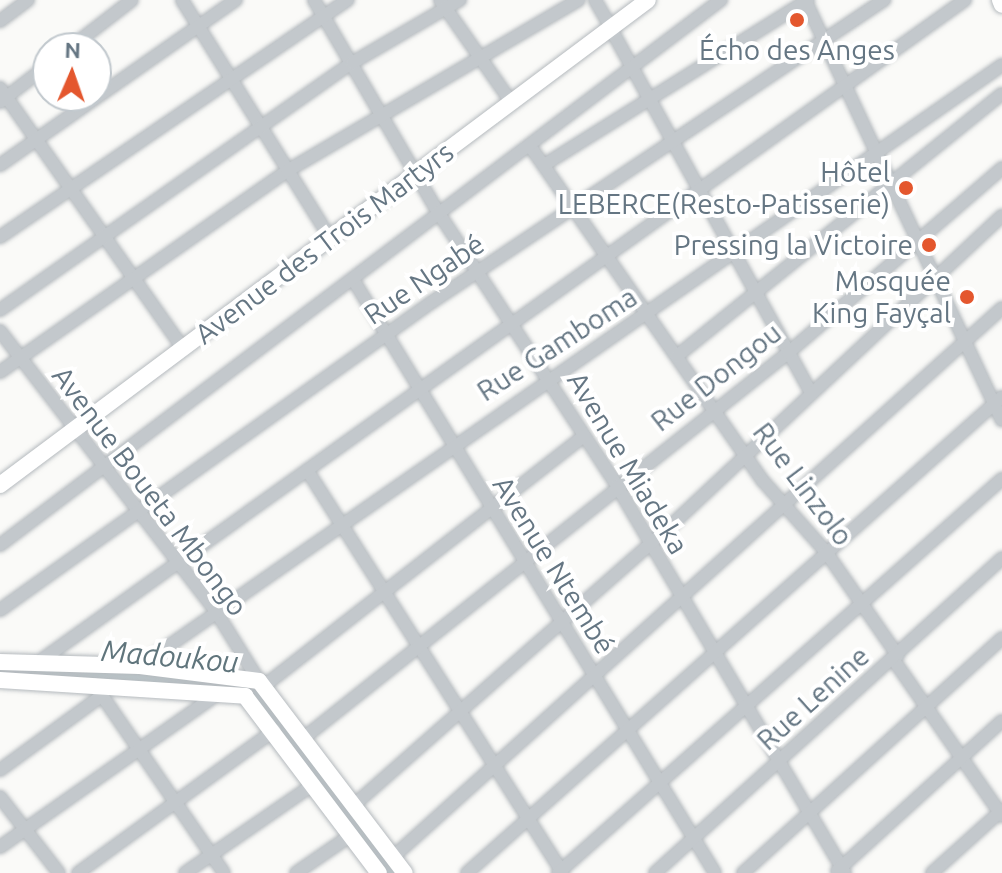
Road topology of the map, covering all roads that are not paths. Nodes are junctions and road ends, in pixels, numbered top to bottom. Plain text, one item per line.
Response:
1 (28, 0) edge
2 (132, 0) edge
3 (182, 0) edge
4 (236, 0) edge
5 (314, 0) edge
6 (348, 0) edge
7 (460, 0) edge
8 (578, 0) edge
9 (595, 0) edge
10 (635, 0) edge
11 (648, 0) edge
12 (721, 0) edge
13 (884, 0) edge
14 (965, 0) edge
15 (806, 1) edge
16 (443, 4) edge
17 (325, 16) junction
18 (0, 21) edge
19 (609, 25) junction
20 (197, 26) junction
21 (91, 32) edge
22 (824, 40) junction
23 (481, 59) junction
24 (352, 63) junction
25 (1002, 65) edge
26 (633, 69) junction
27 (32, 76) edge
28 (231, 79) junction
29 (844, 83) junction
30 (1002, 94) edge
31 (648, 95) junction
32 (2, 96) edge
33 (507, 96) junction
34 (382, 116) junction
35 (260, 125) junction
36 (670, 137) junction
37 (37, 140) junction
38 (530, 146) junction
39 (874, 150) junction
40 (0, 165) edge
41 (544, 165) junction
42 (1002, 168) edge
43 (416, 170) junction
44 (287, 171) junction
45 (888, 182) junction
46 (699, 188) junction
47 (73, 189) junction
48 (573, 206) junction
49 (438, 212) junction
50 (1002, 216) edge
51 (325, 230) junction
52 (0, 237) edge
53 (106, 237) junction
54 (918, 240) junction
55 (731, 249) junction
56 (604, 253) junction
57 (478, 271) junction
58 (932, 275) junction
59 (134, 278) junction
60 (354, 281) junction
61 (754, 292) junction
62 (1002, 308) edge
63 (0, 310) edge
64 (647, 314) junction
65 (511, 324) junction
66 (0, 331) edge
67 (386, 333) junction
68 (178, 341) junction
69 (964, 342) junction
70 (788, 353) junction
71 (677, 356) junction
72 (18, 358) junction
73 (0, 372) edge
74 (549, 379) junction
75 (421, 391) junction
76 (811, 393) junction
77 (998, 400) edge
78 (717, 406) junction
79 (1002, 420) edge
80 (69, 428) junction
81 (584, 436) junction
82 (452, 443) junction
83 (745, 451) junction
84 (99, 467) junction
85 (307, 470) junction
86 (0, 473) edge
87 (1002, 479) edge
88 (0, 485) edge
89 (617, 486) junction
90 (783, 506) junction
91 (492, 508) junction
92 (136, 512) junction
93 (341, 522) junction
94 (650, 543) junction
95 (0, 545) edge
96 (826, 552) junction
97 (1002, 558) edge
98 (527, 561) junction
99 (177, 563) junction
100 (388, 593) junction
101 (682, 599) junction
102 (860, 604) junction
103 (0, 610) edge
104 (215, 610) junction
105 (562, 621) junction
106 (1002, 638) edge
107 (420, 645) junction
108 (716, 652) junction
109 (895, 658) junction
110 (0, 662) edge
111 (36, 664) junction
112 (140, 666) junction
113 (595, 676) junction
114 (3, 682) edge
115 (262, 683) junction
116 (97, 690) junction
117 (222, 691) junction
118 (748, 708) junction
119 (463, 709) junction
120 (927, 710) junction
121 (1002, 721) edge
122 (275, 730) junction
123 (629, 730) junction
124 (305, 737) junction
125 (136, 749) junction
126 (962, 757) junction
127 (780, 760) junction
128 (496, 765) junction
129 (0, 770) edge
130 (661, 782) junction
131 (314, 784) junction
132 (0, 797) edge
133 (173, 800) junction
134 (354, 805) junction
135 (1001, 813) edge
136 (808, 816) junction
137 (529, 818) junction
138 (27, 829) junction
139 (351, 835) junction
140 (694, 836) junction
141 (0, 847) edge
142 (212, 855) junction
143 (393, 857) junction
144 (840, 871) edge
145 (561, 872) edge
146 (59, 873) edge
147 (78, 873) edge
148 (185, 873) edge
149 (224, 873) edge
150 (296, 873) edge
151 (379, 873) edge
152 (405, 873) edge
153 (467, 873) edge
154 (655, 873) edge
155 (715, 873) edge
156 (743, 873) edge
157 (932, 873) edge

1 - 18 street
2 - 21 street
3 - 20 street
4 - 20 street
5 - 17 street, Avenue Miadeka
6 - 17 street
7 - 16 street
8 - 23 street
9 - 19 street
10 - 19 main road, Avenue des Trois Martyrs
11 - 19 main road, Avenue des Trois Martyrs
12 - 26 street
13 - 22 street, Rue Ngabé
14 - 29 street
15 - 22 street
15 - 31 street
16 - 23 street
16 - 24 street
17 - 24 street, Avenue Miadeka
17 - 28 street
19 - 26 street
19 - 33 main road, Avenue des Trois Martyrs
19 - 43 main road, Avenue des Trois Martyrs
20 - 28 street
20 - 37 street
22 - 29 street
22 - 36 street, Rue Ngabé
23 - 33 street
23 - 34 street
24 - 34 street, Avenue Miadeka
24 - 35 street
25 - 39 street, Rue Gamboma
26 - 31 street
26 - 38 street
27 - 32 street
28 - 35 street
28 - 47 street
29 - 39 street
29 - 46 street
30 - 45 street
31 - 36 street
31 - 41 street
32 - 37 street
33 - 43 main road, Avenue des Trois Martyrs
34 - 43 street, Avenue Miadeka
34 - 44 street
35 - 44 street
35 - 53 street
36 - 46 street
36 - 48 street, Rue Ngabé
37 - 40 street
37 - 47 street
38 - 41 street, Rue Linzolo
38 - 49 street
39 - 45 street
39 - 55 street, Rue Gamboma
41 - 48 street, Rue Linzolo
42 - 54 street, Rue Dongou
43 - 49 street, Avenue Miadeka
43 - 51 main road, Avenue des Trois Martyrs
43 - 80 main road, Avenue des Trois Martyrs
44 - 51 street
44 - 59 street
45 - 54 street
45 - 61 street
46 - 55 street
46 - 56 street
47 - 52 street
47 - 53 street
48 - 56 street, Rue Linzolo
48 - 57 street, Rue Ngabé
49 - 57 street, Avenue Miadeka
49 - 60 street
50 - 58 street
51 - 68 main road, Avenue des Trois Martyrs
53 - 59 street
53 - 63 street
54 - 58 street
54 - 70 street, Rue Dongou
55 - 61 street
55 - 64 street, Rue Gamboma
56 - 64 street, Rue Linzolo
56 - 65 street
57 - 65 street, Avenue Miadeka
57 - 67 street, Rue Ngabé
58 - 69 street
58 - 76 street
59 - 68 street
59 - 72 street
60 - 67 street, Avenue Ntembé
60 - 84 street
61 - 70 street
61 - 71 street
62 - 69 street
64 - 71 street, Rue Linzolo
64 - 74 street, Rue Gamboma
65 - 74 street, Avenue Miadeka
65 - 75 street
66 - 72 street, Avenue Boueta Mbongo
67 - 75 street, Avenue Ntembé
67 - 92 street, Rue Ngabé
68 - 80 main road, Avenue des Trois Martyrs
69 - 77 street
69 - 90 street
70 - 76 street
70 - 78 street, Rue Dongou
71 - 78 street, Rue Linzolo
72 - 73 street
72 - 80 street, Avenue Boueta Mbongo
74 - 81 street, Avenue Miadeka
74 - 82 street, Rue Gamboma
75 - 82 street, Avenue Ntembé
75 - 85 street
76 - 83 street
77 - 79 street
77 - 96 street
78 - 83 street, Rue Linzolo
78 - 89 street, Rue Dongou
80 - 84 street, Avenue Boueta Mbongo
80 - 86 main road, Avenue des Trois Martyrs
80 - 88 main road, Avenue des Trois Martyrs
81 - 89 street, Avenue Miadeka
81 - 91 street
82 - 91 street, Avenue Ntembé
82 - 93 street, Rue Gamboma
83 - 90 street, Rue Linzolo
83 - 94 street
84 - 92 street, Avenue Boueta Mbongo
84 - 95 street
85 - 93 street
85 - 99 street
87 - 102 street
89 - 94 street, Avenue Miadeka
89 - 98 street, Rue Dongou
90 - 96 street, Rue Linzolo
90 - 101 street
91 - 98 street, Avenue Ntembé
91 - 100 street
92 - 99 street, Avenue Boueta Mbongo
92 - 103 street, Rue Ngabé
93 - 100 street
93 - 104 street, Rue Gamboma
94 - 101 street, Avenue Miadeka
94 - 105 street
96 - 102 street, Rue Linzolo
96 - 108 street
97 - 109 street, Rue Lenine
98 - 105 street, Avenue Ntembé
98 - 107 street, Rue Dongou
99 - 104 street, Avenue Boueta Mbongo
99 - 111 street
100 - 107 street
100 - 115 street
101 - 108 street, Avenue Miadeka
101 - 113 street
102 - 109 street, Rue Linzolo
102 - 118 street
104 - 112 street, Rue Gamboma
104 - 115 street, Avenue Boueta Mbongo
105 - 113 street, Avenue Ntembé
105 - 119 street
106 - 120 street
107 - 119 street
107 - 124 street, Rue Dongou
108 - 118 street, Avenue Miadeka
108 - 123 street
109 - 120 street, Rue Linzolo
109 - 127 street, Rue Lenine
110 - 111 main road
111 - 112 main road
112 - 115 main road
113 - 123 street, Avenue Ntembé
113 - 128 street
114 - 116 main road
115 - 124 main road
116 - 117 main road
116 - 125 street
116 - 129 street
117 - 122 main road
117 - 125 street
118 - 127 street, Avenue Miadeka
118 - 130 street
119 - 128 street
119 - 134 street
120 - 126 street, Rue Linzolo
120 - 136 street
121 - 126 street
122 - 131 main road
122 - 133 street
123 - 130 street, Avenue Ntembé
123 - 137 street
124 - 134 main road
125 - 133 street
125 - 138 street
126 - 135 street, Rue Linzolo
126 - 144 street
127 - 136 street, Avenue Miadeka
127 - 140 street, Rue Lenine
128 - 137 street
128 - 143 street
130 - 140 street, Avenue Ntembé
130 - 145 street
131 - 139 main road
131 - 142 street
132 - 138 street
133 - 142 street
133 - 147 street
134 - 143 main road
135 - 157 street
136 - 144 street, Avenue Miadeka
136 - 156 street
137 - 145 street
137 - 153 street
138 - 141 street
138 - 146 street
139 - 150 street
139 - 151 main road
140 - 154 street, Rue Lenine
140 - 155 street, Avenue Ntembé
142 - 148 street
142 - 149 street
143 - 152 main road

